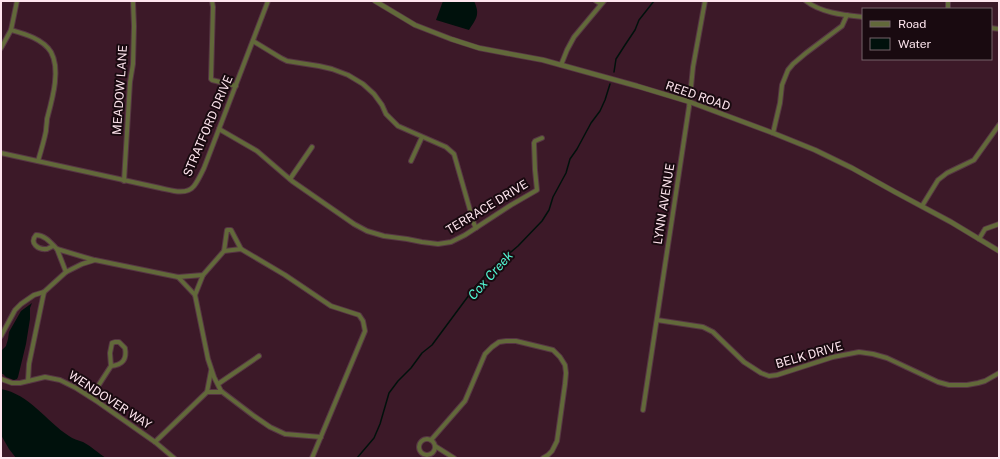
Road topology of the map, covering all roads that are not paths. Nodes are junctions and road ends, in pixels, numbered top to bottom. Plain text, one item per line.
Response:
1 (17, 1) edge
2 (133, 1) edge
3 (212, 1) edge
4 (268, 1) edge
5 (375, 1) edge
6 (596, 1) edge
7 (705, 1) edge
8 (806, 1) edge
9 (603, 3) edge
10 (847, 15) junction
11 (862, 17) edge
12 (11, 30) junction
13 (253, 41) junction
14 (1, 48) edge
15 (561, 64) junction
16 (236, 86) junction
17 (690, 102) junction
18 (999, 125) edge
19 (219, 129) junction
20 (773, 132) junction
21 (422, 137) junction
22 (542, 138) dead end
23 (312, 147) dead end
24 (1, 153) edge
25 (38, 161) junction
26 (411, 161) dead end
27 (290, 179) junction
28 (124, 180) junction
29 (922, 206) junction
30 (999, 224) edge
31 (476, 228) junction
32 (979, 239) junction
33 (55, 248) junction
34 (241, 249) junction
35 (224, 251) junction
36 (999, 251) edge
37 (95, 260) junction
38 (66, 272) junction
39 (203, 275) junction
40 (178, 277) junction
41 (44, 292) junction
42 (195, 295) junction
43 (657, 320) junction
44 (1, 336) edge
45 (259, 356) dead end
46 (111, 366) junction
47 (211, 369) junction
48 (999, 373) edge
49 (1, 379) edge
50 (28, 381) junction
51 (218, 384) junction
52 (207, 392) junction
53 (223, 392) junction
54 (91, 398) junction
55 (643, 410) dead end
56 (321, 437) junction
57 (431, 440) junction
58 (155, 442) junction
59 (436, 446) junction
60 (422, 456) edge
61 (174, 458) edge
62 (312, 458) edge
63 (454, 458) edge
64 (543, 458) edge

1 - 12 street
2 - 28 street, MEADOW LANE
3 - 16 street
4 - 13 street, STRATFORD DRIVE
5 - 15 street, REED ROAD
6 - 9 street
7 - 17 street, LYNN AVENUE
8 - 10 street
9 - 15 street
10 - 11 street
10 - 20 street
12 - 14 street
12 - 25 street
13 - 16 street, STRATFORD DRIVE
13 - 21 street
15 - 17 street, REED ROAD
16 - 19 street, STRATFORD DRIVE
17 - 20 street, REED ROAD
17 - 43 street, LYNN AVENUE
18 - 29 street
19 - 27 street, TERRACE DRIVE
19 - 28 street, STRATFORD DRIVE
20 - 29 street, REED ROAD
21 - 26 street
21 - 31 street
22 - 31 street, TERRACE DRIVE
23 - 27 street
24 - 25 street, STRATFORD DRIVE
25 - 28 street, STRATFORD DRIVE
27 - 31 street, TERRACE DRIVE
29 - 32 street, REED ROAD
30 - 32 street
32 - 36 street, REED ROAD
33 - 33 street
33 - 37 street
33 - 38 street
34 - 35 street
34 - 35 street
34 - 56 street
35 - 39 street
37 - 38 street
37 - 40 street
38 - 41 street
39 - 40 street
39 - 42 street
40 - 42 street
41 - 44 street
41 - 50 street
42 - 47 street
43 - 48 street, BELK DRIVE
43 - 55 street, LYNN AVENUE
45 - 51 street
46 - 46 street
46 - 54 street
47 - 51 street
47 - 52 street
49 - 50 street, WENDOVER WAY
50 - 54 street, WENDOVER WAY
51 - 53 street
52 - 53 street
52 - 58 street
53 - 56 street
54 - 58 street, WENDOVER WAY
56 - 62 street
57 - 59 street
57 - 60 street
57 - 64 street
58 - 61 street, WENDOVER WAY
59 - 60 street
59 - 63 street

